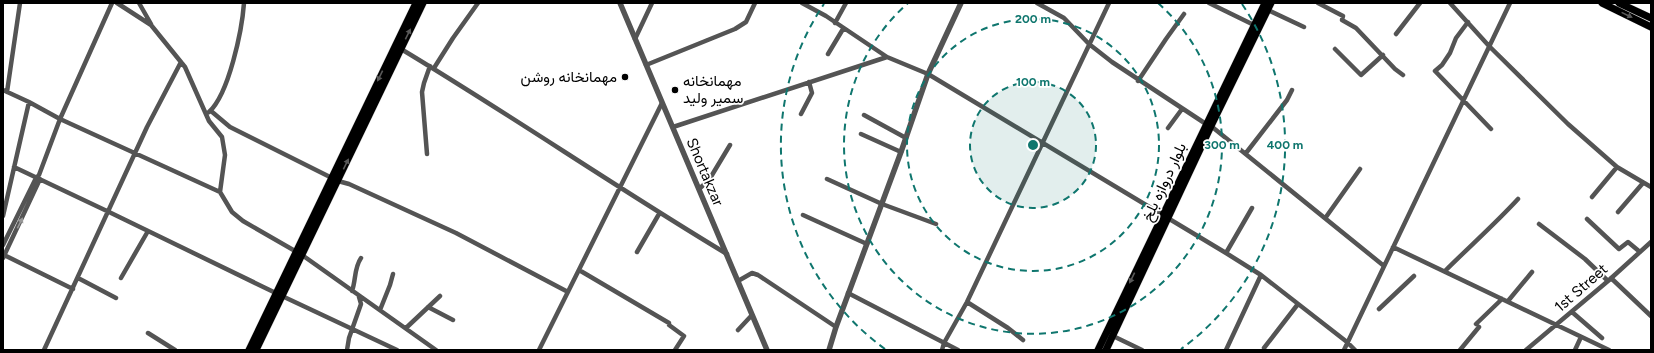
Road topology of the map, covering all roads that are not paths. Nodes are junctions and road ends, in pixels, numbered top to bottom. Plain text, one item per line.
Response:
1 (20, 3) edge
2 (112, 3) edge
3 (117, 3) edge
4 (139, 3) edge
5 (244, 3) edge
6 (416, 3) edge
7 (423, 3) edge
8 (478, 3) edge
9 (620, 3) edge
10 (652, 3) edge
11 (755, 3) edge
12 (802, 3) edge
13 (846, 3) edge
14 (962, 3) edge
15 (1037, 3) edge
16 (1109, 3) edge
17 (1209, 3) edge
18 (1318, 3) edge
19 (1420, 3) edge
20 (1450, 3) edge
21 (1510, 3) edge
22 (1602, 3) edge
23 (1620, 3) edge
24 (1268, 5) edge
25 (1184, 14) dead end
26 (1651, 18) edge
27 (1468, 22) junction
28 (835, 23) junction
29 (152, 25) junction
30 (1254, 25) junction
31 (1304, 27) dead end
32 (1651, 27) edge
33 (843, 29) junction
34 (1396, 34) dead end
35 (635, 38) junction
36 (1089, 44) junction
37 (1489, 46) junction
38 (401, 49) junction
39 (1335, 50) dead end
40 (828, 54) dead end
41 (1383, 55) junction
42 (887, 57) junction
43 (181, 62) junction
44 (646, 65) junction
45 (432, 67) junction
46 (928, 74) junction
47 (1403, 75) dead end
48 (1138, 81) junction
49 (809, 82) junction
50 (1292, 90) dead end
51 (5, 91) edge
52 (1463, 99) junction
53 (29, 102) junction
54 (662, 103) junction
55 (1182, 109) junction
56 (211, 111) junction
57 (206, 114) junction
58 (801, 114) dead end
59 (864, 115) dead end
60 (60, 119) junction
61 (1209, 125) junction
62 (672, 127) junction
63 (1168, 128) dead end
64 (1492, 129) dead end
65 (861, 134) dead end
66 (906, 138) junction
67 (1042, 144) junction
68 (730, 145) dead end
69 (901, 152) junction
70 (1246, 153) junction
71 (136, 154) junction
72 (427, 154) dead end
73 (14, 167) junction
74 (1617, 167) junction
75 (1360, 170) dead end
76 (39, 178) junction
77 (335, 179) junction
78 (827, 179) dead end
79 (1643, 183) junction
80 (621, 187) junction
81 (1651, 187) edge
82 (699, 189) junction
83 (220, 192) junction
84 (1592, 197) dead end
85 (1518, 199) dead end
86 (882, 204) junction
87 (1252, 208) dead end
88 (109, 212) junction
89 (1618, 212) dead end
90 (659, 214) junction
91 (803, 215) dead end
92 (3, 216) edge
93 (1165, 217) junction
94 (1326, 218) junction
95 (1587, 219) dead end
96 (936, 224) dead end
97 (1539, 224) dead end
98 (148, 231) junction
99 (1651, 242) edge
100 (3, 244) edge
101 (867, 244) junction
102 (1393, 247) junction
103 (637, 252) dead end
104 (1640, 252) junction
105 (1226, 253) junction
106 (299, 254) junction
107 (726, 254) junction
108 (4, 256) edge
109 (362, 258) dead end
110 (1384, 266) junction
111 (579, 270) junction
112 (1445, 271) junction
113 (1532, 272) dead end
114 (393, 274) dead end
115 (1261, 275) junction
116 (1414, 276) dead end
117 (78, 278) junction
118 (121, 278) dead end
119 (1609, 280) junction
120 (738, 281) junction
121 (73, 289) junction
122 (352, 291) junction
123 (568, 292) junction
124 (848, 293) junction
125 (279, 295) junction
126 (440, 296) dead end
127 (359, 297) junction
128 (116, 298) dead end
129 (1502, 299) junction
130 (967, 302) junction
131 (1508, 302) junction
132 (1298, 304) junction
133 (428, 307) junction
134 (1379, 309) dead end
135 (380, 310) junction
136 (1572, 312) junction
137 (752, 314) junction
138 (1651, 316) edge
139 (453, 320) dead end
140 (1557, 324) junction
141 (836, 327) junction
142 (352, 328) junction
143 (406, 328) junction
144 (738, 330) dead end
145 (148, 333) dead end
146 (1113, 336) junction
147 (1582, 337) junction
148 (1602, 338) dead end
149 (1023, 340) dead end
150 (944, 342) junction
151 (1348, 342) junction
152 (1264, 348) dead end
153 (44, 350) edge
154 (175, 350) edge
155 (249, 350) edge
156 (256, 350) edge
157 (347, 350) edge
158 (397, 350) edge
159 (436, 350) edge
160 (539, 350) edge
161 (675, 350) edge
162 (767, 350) edge
163 (829, 350) edge
164 (942, 350) edge
165 (958, 350) edge
166 (1098, 350) edge
167 (1106, 350) edge
168 (1142, 350) edge
169 (1226, 350) edge
170 (1344, 350) edge
171 (1355, 350) edge
172 (1460, 350) edge
173 (1526, 350) edge
174 (1575, 350) edge
175 (1609, 350) edge

1 - 51 street
2 - 60 street
3 - 29 street
4 - 29 street
5 - 56 street
6 -> 77 main road
38 -> 7 main road
8 - 45 street
9 - 35 street, Shortakzar
10 - 35 street
11 - 44 street
12 - 28 street
13 - 28 street
14 - 46 street
15 - 36 street
16 - 36 street
17 - 30 street
18 - 41 street
19 - 34 street
20 - 27 street
21 - 37 street
22 -> 32 main road
23 - 26 main road
24 - 30 main road, بلوار دروازه بلخ
24 - 31 street
24 - 61 main road, بلوار دروازه بلخ
25 - 48 street
27 - 37 street
27 - 52 street
28 - 33 street
29 - 43 street
30 - 61 main road, بلوار دروازه بلخ
33 - 40 street
33 - 42 street
35 - 44 street, Shortakzar
36 - 48 street
36 - 67 street
37 - 52 street
37 - 74 street
38 - 45 street
77 -> 38 main road
39 - 41 street
41 - 47 street
42 - 46 street
42 - 49 street
43 - 57 street
43 - 71 street
44 - 54 street, Shortakzar
45 - 72 street
45 - 80 street
46 - 66 street
46 - 67 street
48 - 55 street
49 - 58 street
49 - 62 street
50 - 70 street
51 - 53 street
52 - 64 street
52 - 102 street
53 - 60 street
53 - 73 street
54 - 62 street, Shortakzar
54 - 80 street
55 - 61 street
55 - 63 street
56 - 57 street
56 - 77 street
57 - 83 street
59 - 66 street
60 - 71 street
60 - 76 street
61 - 70 street
61 - 93 main road, بلوار دروازه بلخ
62 - 82 street, Shortakzar
65 - 69 street
66 - 69 street
67 - 93 street
67 - 130 street
68 - 82 street
69 - 86 street
70 - 94 street
71 - 83 street
71 - 88 street
73 - 76 street
73 - 92 street
74 - 79 street
74 - 84 street
75 - 94 street
76 - 88 street
76 - 100 street
108 -> 76 street
77 - 106 main road
77 - 123 street
78 - 86 street
79 - 81 street
79 - 89 street
80 - 90 street
80 - 111 street
82 - 107 street, Shortakzar
83 - 106 street
85 - 112 street
86 - 96 street
86 - 101 street
87 - 105 street
88 - 98 street
88 - 117 street
90 - 103 street
90 - 107 street
91 - 101 street
93 - 105 street
93 - 146 main road, بلوار دروازه بلخ
93 -> 166 main road, بلوار دروازه بلخ
94 - 110 street
95 - 104 street
97 - 119 street
98 - 118 street
98 - 125 street
99 - 104 street, 1st Street
101 - 124 street
102 - 110 street
102 - 112 street
104 - 119 street, 1st Street
105 - 115 street
106 - 122 street
106 - 125 main road
107 - 120 street, Shortakzar
108 - 121 street
109 - 122 street
110 - 151 street
111 - 123 street
111 - 161 street
112 - 129 street
113 - 131 street
114 - 135 street
115 - 132 street
115 - 169 street
116 - 134 street
117 - 121 street
117 - 128 street
119 - 136 street, 1st Street
119 - 138 street
120 - 137 street, Shortakzar
120 - 141 street
121 - 153 street
122 - 127 street
123 - 160 street
124 - 141 street
124 - 150 street
125 - 142 street
125 - 155 main road
125 - 156 main road
126 - 133 street
127 - 135 street
127 - 142 street
129 - 131 street
129 - 172 street
130 - 149 street
130 - 150 street
131 - 140 street
132 - 151 street
132 - 152 street
133 - 139 street
133 - 143 street
135 - 143 street
136 - 140 street, 1st Street
136 - 148 street
137 - 144 street
137 - 162 street, Shortakzar
140 - 147 street
140 - 173 street, 1st Street
141 - 163 street
142 - 157 street
142 - 158 street
143 - 159 street
145 - 154 street
146 - 167 main road, بلوار دروازه بلخ
146 - 168 street
147 - 174 street
147 - 175 street
150 - 164 street
150 - 165 street
151 - 170 street
151 - 171 street

